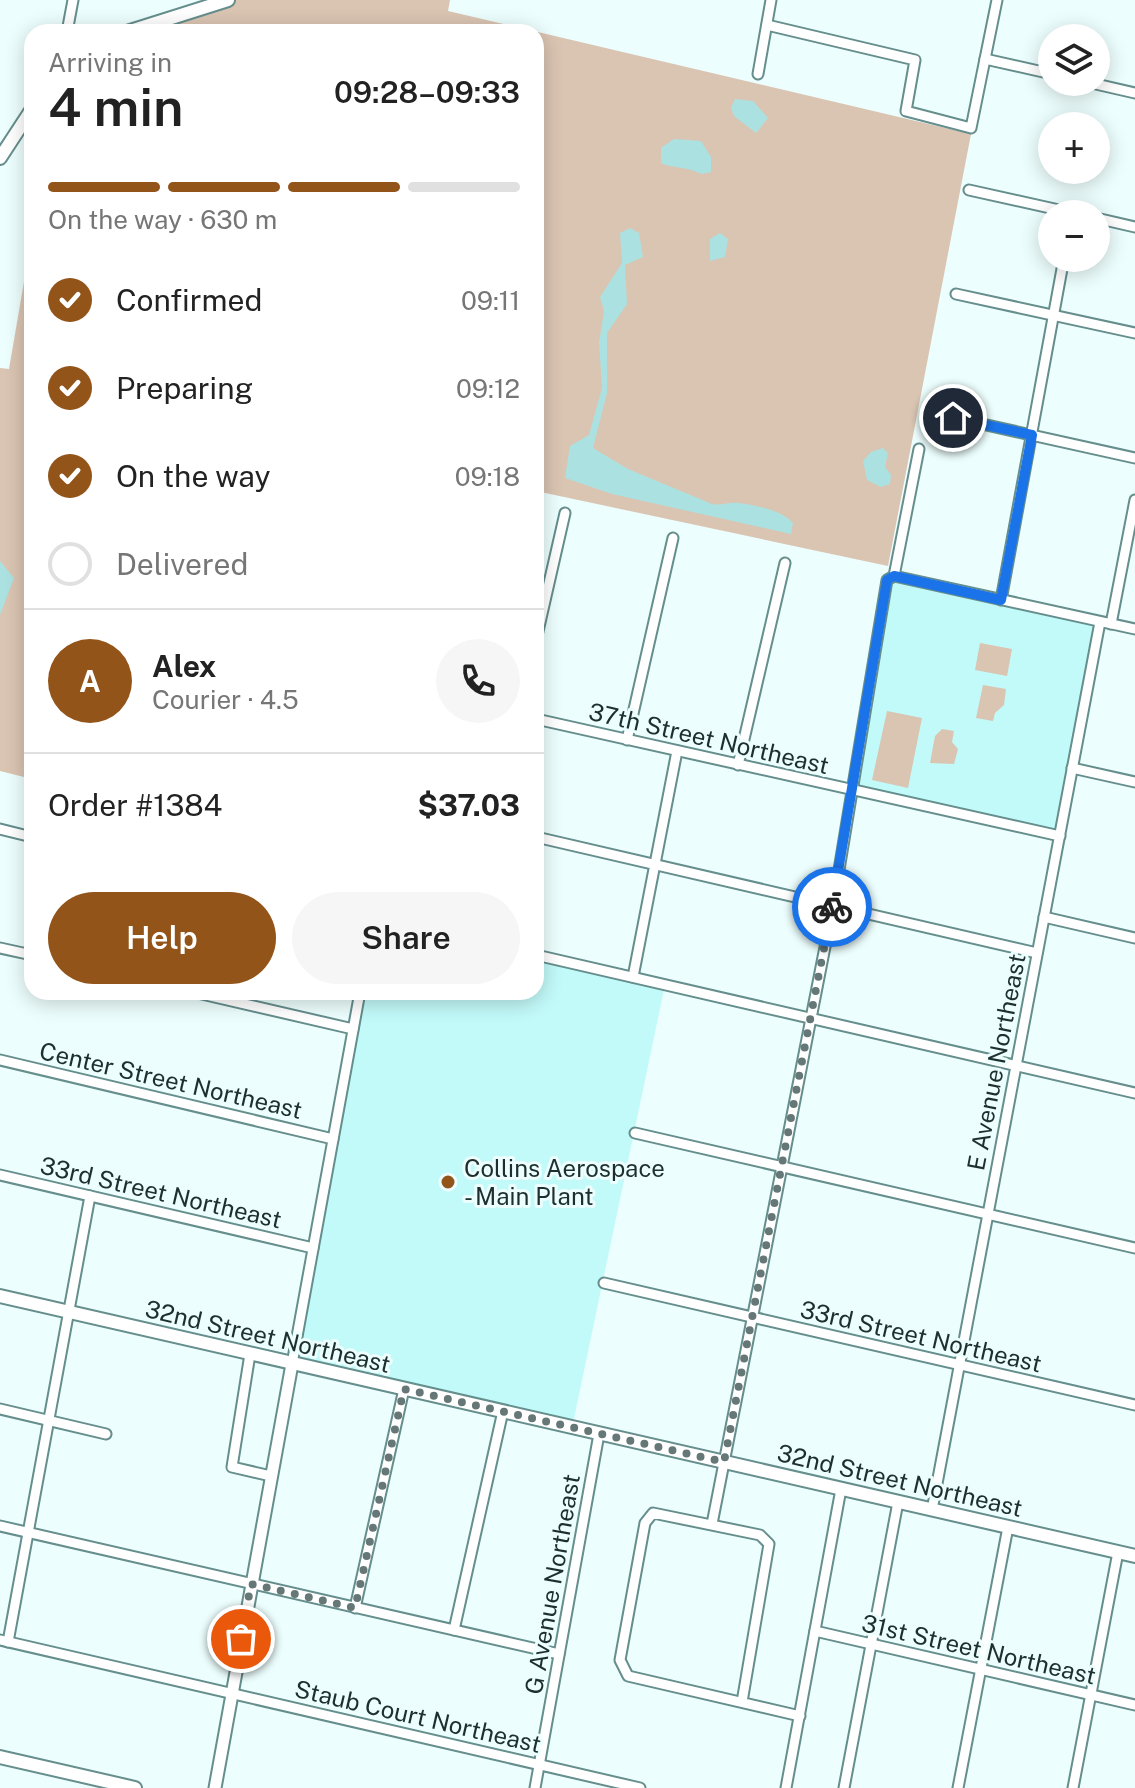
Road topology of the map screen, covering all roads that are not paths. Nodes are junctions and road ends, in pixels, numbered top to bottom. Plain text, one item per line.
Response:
1 (73, 0) edge
2 (228, 0) edge
3 (771, 0) edge
4 (997, 0) edge
5 (68, 24) edge
6 (152, 24) edge
7 (767, 25) junction
8 (985, 59) junction
9 (1038, 71) edge
10 (758, 74) dead end
11 (1110, 87) edge
12 (1135, 93) edge
13 (24, 121) edge
14 (0, 158) edge
15 (969, 190) dead end
16 (1038, 206) edge
17 (1110, 221) edge
18 (1135, 227) edge
19 (1062, 272) edge
20 (956, 294) dead end
21 (1054, 315) junction
22 (1135, 333) edge
23 (928, 412) dead end
24 (1032, 435) junction
25 (919, 449) dead end
26 (1135, 458) edge
27 (1135, 500) edge
28 (565, 513) dead end
29 (673, 538) dead end
30 (785, 563) dead end
31 (894, 576) junction
32 (1001, 600) junction
33 (544, 605) edge
34 (1100, 622) junction
35 (1111, 624) junction
36 (1135, 629) edge
37 (544, 721) edge
38 (627, 740) junction
39 (677, 751) junction
40 (738, 765) junction
41 (1072, 768) junction
42 (1135, 782) edge
43 (854, 792) junction
44 (0, 829) edge
45 (24, 835) edge
46 (1060, 836) junction
47 (544, 839) edge
48 (655, 864) junction
49 (833, 906) junction
50 (1044, 917) junction
51 (1135, 938) edge
52 (0, 948) edge
53 (24, 953) edge
54 (1037, 953) junction
55 (544, 957) edge
56 (633, 977) junction
57 (228, 1000) edge
58 (358, 1000) edge
59 (811, 1020) junction
60 (353, 1029) junction
61 (0, 1060) edge
62 (1016, 1066) junction
63 (1135, 1093) edge
64 (635, 1133) dead end
65 (333, 1139) junction
66 (783, 1167) junction
67 (0, 1175) edge
68 (90, 1196) junction
69 (988, 1214) junction
70 (313, 1248) junction
71 (1135, 1248) edge
72 (604, 1283) dead end
73 (0, 1296) edge
74 (69, 1313) junction
75 (754, 1317) junction
76 (250, 1354) junction
77 (292, 1364) junction
78 (959, 1365) junction
79 (404, 1389) junction
80 (1135, 1405) edge
81 (0, 1409) edge
82 (503, 1411) junction
83 (48, 1421) junction
84 (106, 1434) dead end
85 (599, 1434) junction
86 (724, 1462) junction
87 (271, 1476) junction
88 (841, 1489) junction
89 (898, 1502) junction
90 (932, 1510) junction
91 (712, 1524) junction
92 (0, 1526) edge
93 (1008, 1527) junction
94 (28, 1532) junction
95 (1118, 1552) junction
96 (1135, 1556) edge
97 (251, 1584) junction
98 (355, 1608) junction
99 (454, 1630) junction
100 (815, 1631) junction
101 (4, 1641) edge
102 (871, 1644) junction
103 (559, 1654) junction
104 (981, 1669) junction
105 (231, 1693) junction
106 (1091, 1694) junction
107 (742, 1702) junction
108 (1135, 1705) edge
109 (800, 1716) junction
110 (0, 1757) edge
111 (540, 1765) junction
112 (135, 1788) edge
113 (215, 1788) edge
114 (535, 1788) edge
115 (640, 1788) edge
116 (786, 1788) edge
117 (844, 1788) edge
118 (958, 1788) edge
119 (1073, 1788) edge

1 - 5 street
2 - 6 main road
3 - 7 street
4 - 8 street
7 - 8 street
7 - 10 street
8 - 9 street
11 - 12 street
13 - 14 main road
15 - 16 street
17 - 18 street
19 - 21 street
20 - 21 street
21 - 22 street
21 - 24 street
23 - 24 street
24 - 26 street
24 - 32 street
25 - 31 street
27 - 35 street
28 - 33 street
29 - 38 street
30 - 40 street
31 - 32 street
31 - 43 street
32 - 34 street
34 - 35 street
34 - 41 street, E Avenue Northeast
35 - 36 street
37 - 38 street, 37th Street Northeast
38 - 39 street, 37th Street Northeast
39 - 40 street, 37th Street Northeast
39 - 48 street
40 - 43 street, 37th Street Northeast
41 - 42 street
41 - 46 street, E Avenue Northeast
43 - 46 street, 37th Street Northeast
43 - 49 street
44 - 45 street
46 - 50 street, E Avenue Northeast
47 - 48 street
48 - 49 street
48 - 56 street
49 - 54 street
49 - 59 street
50 - 51 street
50 - 54 street, E Avenue Northeast
52 - 53 street
54 - 62 street, E Avenue Northeast
55 - 56 street
56 - 59 street
57 - 60 street
58 - 60 street
59 - 62 street
59 - 66 street
60 - 65 street
61 - 65 street, Center Street Northeast
62 - 63 street
62 - 69 street, E Avenue Northeast
64 - 66 street
65 - 70 street
66 - 69 street
66 - 75 street
67 - 68 street, 33rd Street Northeast
68 - 70 street, 33rd Street Northeast
68 - 74 street
69 - 71 street
69 - 78 street, E Avenue Northeast
70 - 77 street
72 - 75 street, 33rd Street Northeast
73 - 74 main road, 32nd Street Northeast
74 - 76 main road, 32nd Street Northeast
74 - 83 street
75 - 78 street, 33rd Street Northeast
75 - 86 street
76 - 77 main road, 32nd Street Northeast
76 - 87 street
77 - 79 main road, 32nd Street Northeast
77 - 87 street
78 - 80 street, 33rd Street Northeast
78 - 90 street, E Avenue Northeast
79 - 82 main road, 32nd Street Northeast
79 - 98 street
81 - 83 street
82 - 85 main road, 32nd Street Northeast
82 - 99 street
83 - 84 street
83 - 94 street
85 - 86 main road, 32nd Street Northeast
85 - 103 street, G Avenue Northeast
86 - 88 main road, 32nd Street Northeast
86 - 91 street
87 - 97 street
88 - 89 main road, 32nd Street Northeast
88 - 100 street
89 - 90 main road, 32nd Street Northeast
89 - 102 street
90 - 93 main road, 32nd Street Northeast
91 - 107 street
91 - 107 street
92 - 94 street
93 - 95 main road, 32nd Street Northeast
93 - 104 street
94 - 97 street
94 - 101 street
95 - 96 main road, 32nd Street Northeast
95 - 106 street
97 - 98 street
97 - 105 street
98 - 99 street
99 - 103 street
100 - 102 street, 31st Street Northeast
100 - 109 street
101 - 105 street, Staub Court Northeast
102 - 104 street, 31st Street Northeast
102 - 117 street
103 - 111 street, G Avenue Northeast
104 - 106 street, 31st Street Northeast
104 - 118 street
105 - 111 street, Staub Court Northeast
105 - 113 street
106 - 108 street, 31st Street Northeast
106 - 119 street
107 - 109 street
109 - 116 street
110 - 112 main road
111 - 114 street, G Avenue Northeast
111 - 115 street, Staub Court Northeast

